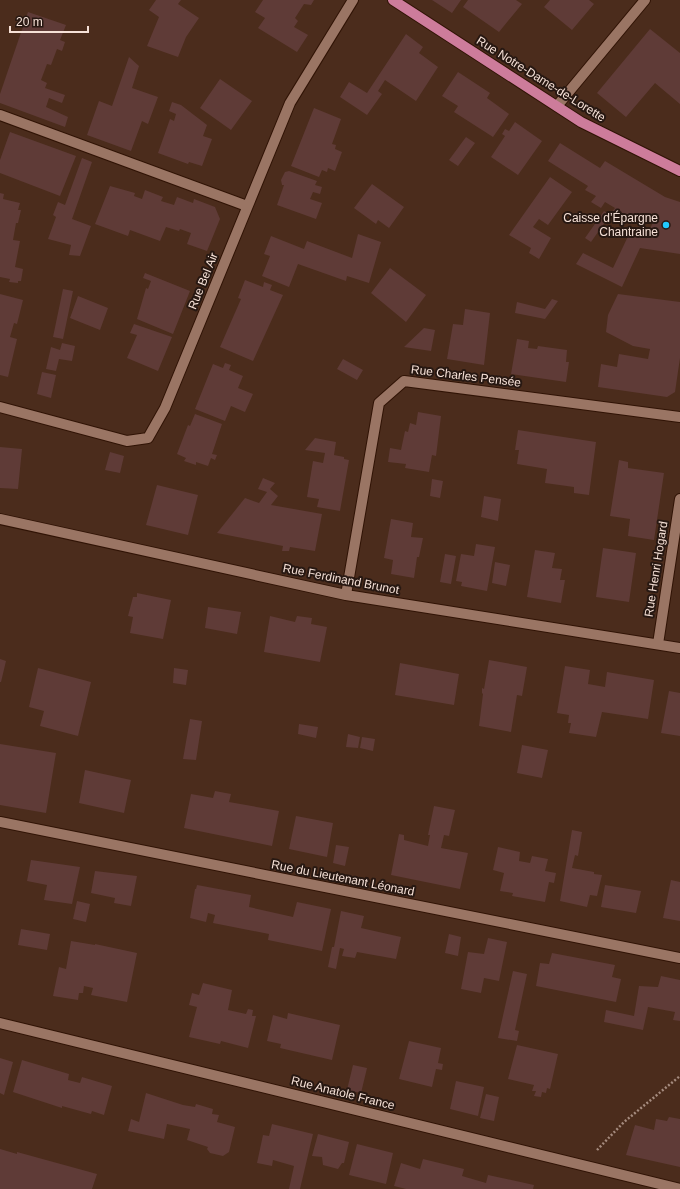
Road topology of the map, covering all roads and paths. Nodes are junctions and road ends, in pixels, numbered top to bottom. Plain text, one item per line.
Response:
1 (353, 0) edge
2 (393, 0) edge
3 (645, 0) edge
4 (557, 106) junction
5 (0, 115) edge
6 (680, 172) edge
7 (247, 206) junction
8 (0, 407) edge
9 (680, 417) edge
10 (680, 499) edge
11 (0, 519) edge
12 (346, 595) junction
13 (658, 644) junction
14 (680, 648) edge
15 (0, 822) edge
16 (680, 958) edge
17 (0, 1022) edge
18 (680, 1076) edge
19 (589, 1166) junction
20 (680, 1189) edge

1 - 7 street, Rue Bel Air
2 - 4 main road, Rue Notre-Dame-de-Lorette
3 - 4 street
4 - 6 main road, Rue Notre-Dame-de-Lorette
5 - 7 street
7 - 8 street, Rue Bel Air
9 - 12 street, Rue Charles Pensée
10 - 13 street, Rue Henri Hogard
11 - 12 street, Rue Ferdinand Brunot
12 - 13 street, Rue Ferdinand Brunot
13 - 14 street, Rue Ferdinand Brunot
15 - 16 street, Rue du Lieutenant Léonard
17 - 19 street, Rue Anatole France
18 - 19 path
19 - 20 street, Rue Anatole France

